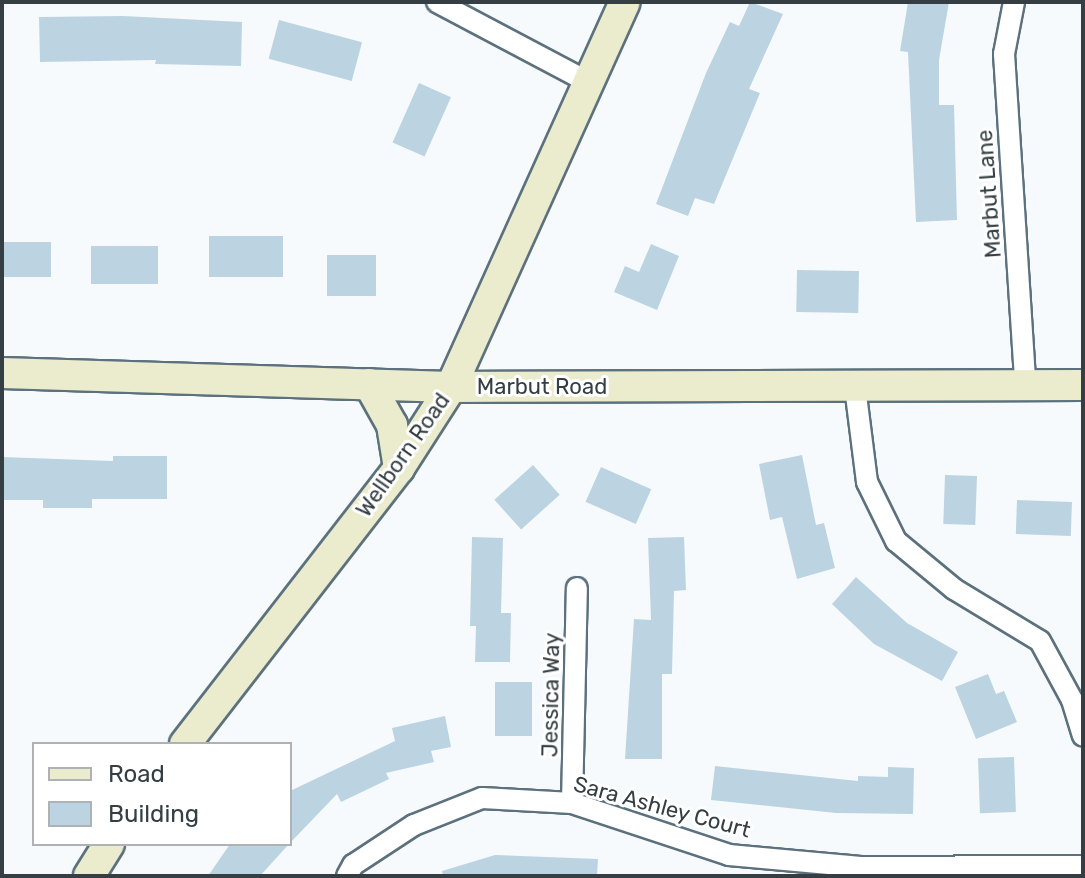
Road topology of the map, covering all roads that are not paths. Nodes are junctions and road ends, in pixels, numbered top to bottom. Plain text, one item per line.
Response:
1 (437, 2) edge
2 (625, 2) edge
3 (1014, 2) edge
4 (588, 82) junction
5 (2, 373) edge
6 (1025, 383) junction
7 (369, 384) junction
8 (1083, 385) edge
9 (451, 387) junction
10 (855, 387) junction
11 (399, 468) junction
12 (577, 588) dead end
13 (1083, 735) edge
14 (187, 742) edge
15 (572, 803) junction
16 (108, 846) edge
17 (1083, 866) edge
18 (89, 876) edge
19 (347, 876) edge

1 - 4 street
2 - 4 street, Wellborn Road
3 - 6 street, Marbut Lane
4 - 9 street, Wellborn Road
5 - 7 street, Marbut Road
6 - 8 street, Marbut Road
6 - 10 street, Marbut Road
7 - 9 street, Marbut Road
7 - 11 street
9 - 10 street, Marbut Road
9 - 11 street, Wellborn Road
10 - 13 street
11 - 14 street, Wellborn Road
12 - 15 street, Jessica Way
15 - 17 street, Sara Ashley Court
15 - 19 street, Sara Ashley Court
16 - 18 street

